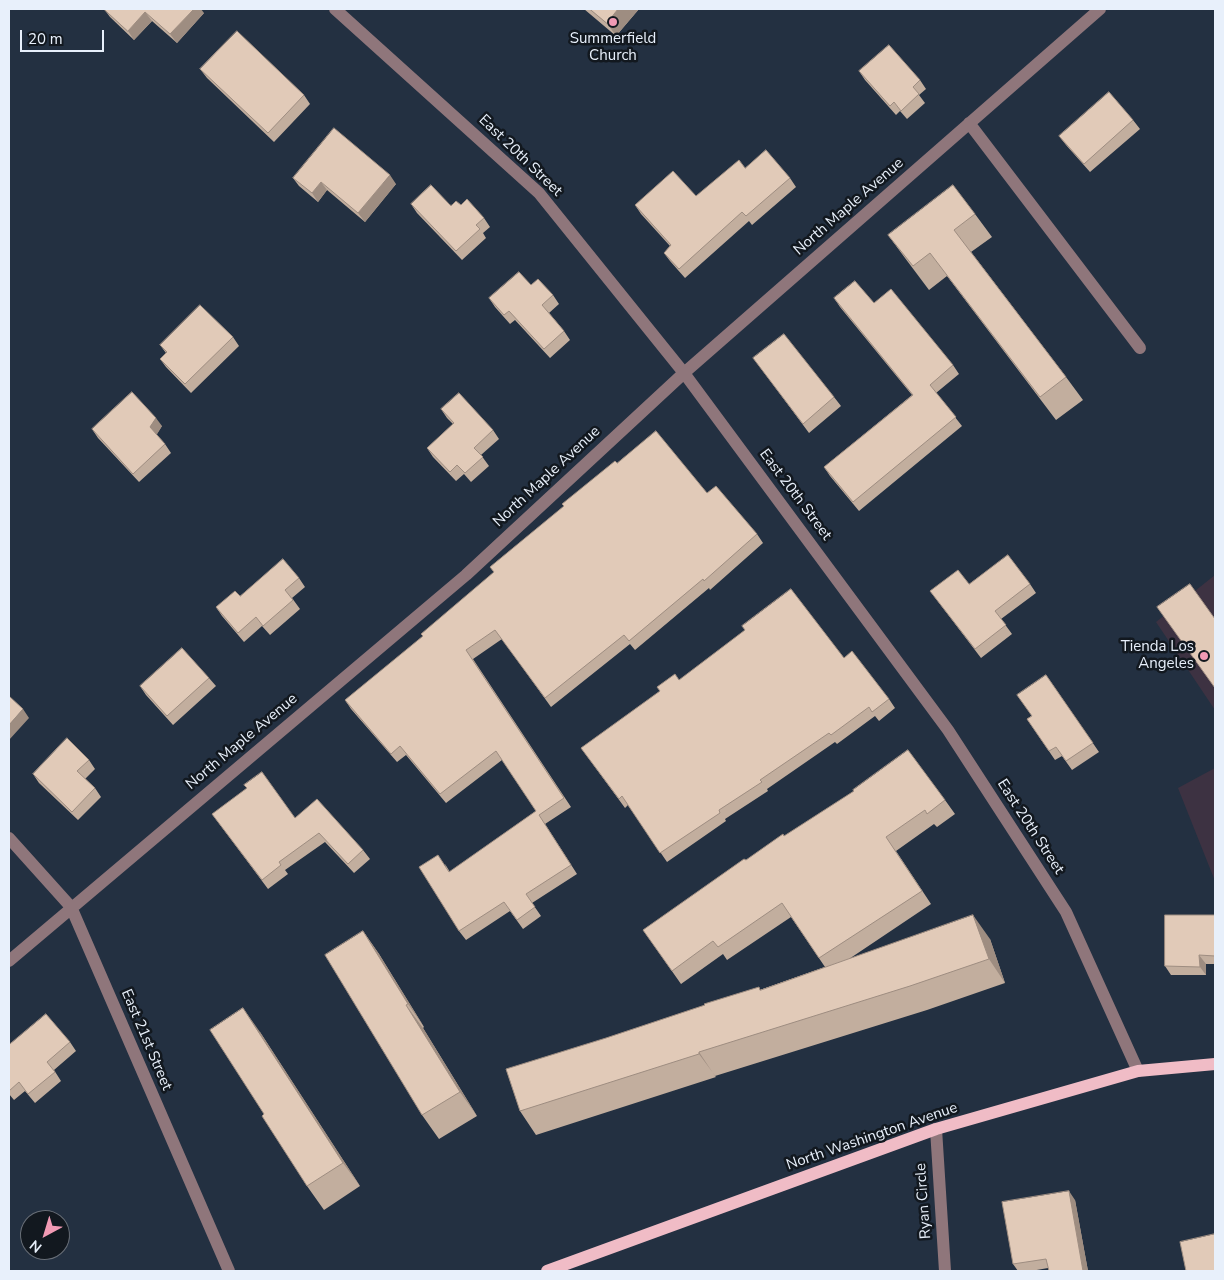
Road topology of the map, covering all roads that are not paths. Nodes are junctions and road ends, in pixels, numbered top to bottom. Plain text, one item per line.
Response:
1 (335, 9) edge
2 (1100, 9) edge
3 (969, 123) junction
4 (1140, 348) dead end
5 (684, 373) junction
6 (9, 838) edge
7 (71, 907) junction
8 (9, 961) edge
9 (1215, 1064) edge
10 (1138, 1071) junction
11 (936, 1129) junction
12 (229, 1271) edge
13 (547, 1271) edge
14 (946, 1271) edge

1 - 5 street, East 20th Street
2 - 3 street, North Maple Avenue
3 - 4 street
3 - 5 street, North Maple Avenue
5 - 7 street, North Maple Avenue
5 - 10 street, East 20th Street
6 - 7 street, East 21st Street
7 - 8 street, North Maple Avenue
7 - 12 street, East 21st Street
9 - 10 main road, North Washington Avenue
10 - 11 main road, North Washington Avenue
11 - 13 main road, North Washington Avenue
11 - 14 street, Ryan Circle

